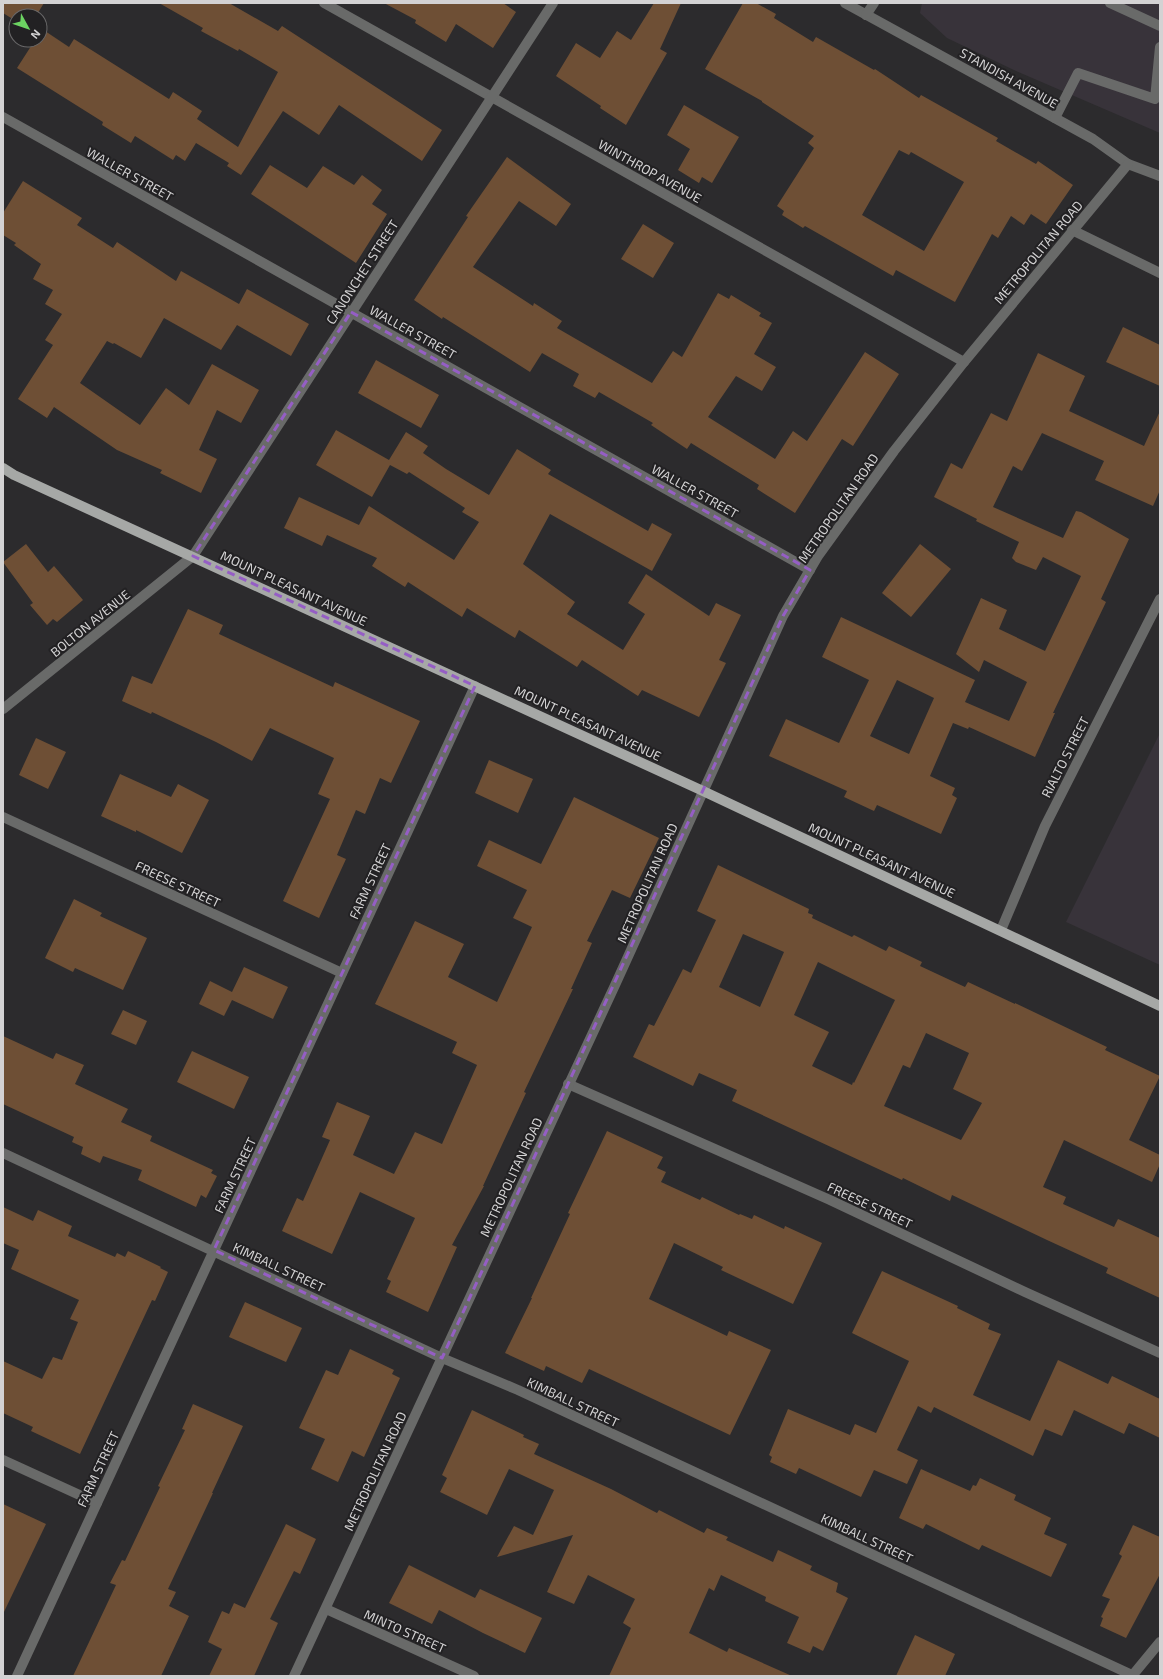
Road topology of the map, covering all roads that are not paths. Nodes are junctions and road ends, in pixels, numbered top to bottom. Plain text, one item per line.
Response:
1 (324, 3) edge
2 (553, 3) edge
3 (845, 3) edge
4 (874, 3) edge
5 (1110, 3) edge
6 (866, 15) junction
7 (1160, 26) edge
8 (1160, 47) edge
9 (491, 97) junction
10 (3, 117) edge
11 (1055, 118) junction
12 (1128, 164) junction
13 (1160, 176) edge
14 (1072, 230) junction
15 (1160, 273) edge
16 (351, 312) junction
17 (964, 362) junction
18 (3, 468) edge
19 (193, 556) junction
20 (810, 570) junction
21 (1160, 599) edge
22 (475, 686) junction
23 (3, 710) edge
24 (703, 791) junction
25 (3, 817) edge
26 (1001, 930) junction
27 (342, 974) junction
28 (1160, 1006) edge
29 (568, 1084) junction
30 (3, 1153) edge
31 (214, 1250) junction
32 (1160, 1353) edge
33 (442, 1358) junction
34 (3, 1460) edge
35 (97, 1503) junction
36 (326, 1609) junction
37 (1160, 1642) edge
38 (17, 1676) edge
39 (294, 1676) edge
40 (474, 1676) edge
41 (1132, 1676) edge

1 - 9 street, WINTHROP AVENUE
2 - 9 street, CANONCHET STREET
3 - 6 street, STANDISH AVENUE
4 - 6 street
5 - 7 street
6 - 11 street, STANDISH AVENUE
8 - 11 street
9 - 16 street, CANONCHET STREET
9 - 17 street, WINTHROP AVENUE
10 - 16 street, WALLER STREET
11 - 12 street, STANDISH AVENUE
12 - 13 street, STANDISH AVENUE
12 - 14 street, METROPOLITAN ROAD
14 - 15 street
14 - 17 street, METROPOLITAN ROAD
16 - 19 street, CANONCHET STREET
16 - 20 street, WALLER STREET
17 - 20 street, METROPOLITAN ROAD
18 - 19 main road, MOUNT PLEASANT AVENUE
19 - 22 main road, MOUNT PLEASANT AVENUE
19 - 23 street, BOLTON AVENUE
20 - 24 street, METROPOLITAN ROAD
21 - 26 street, RIALTO STREET
22 - 24 main road, MOUNT PLEASANT AVENUE
22 - 27 street, FARM STREET
24 - 26 main road, MOUNT PLEASANT AVENUE
24 - 29 street, METROPOLITAN ROAD
25 - 27 street, FREESE STREET
26 - 28 main road, MOUNT PLEASANT AVENUE
27 - 31 street, FARM STREET
29 - 32 street, FREESE STREET
29 - 33 street, METROPOLITAN ROAD
30 - 31 street, KIMBALL STREET
31 - 33 street, KIMBALL STREET
31 - 35 street, FARM STREET
33 - 36 street, METROPOLITAN ROAD
33 - 41 street, KIMBALL STREET
34 - 35 street
35 - 38 street, FARM STREET
36 - 39 street, METROPOLITAN ROAD
36 - 40 street, MINTO STREET
37 - 41 street

